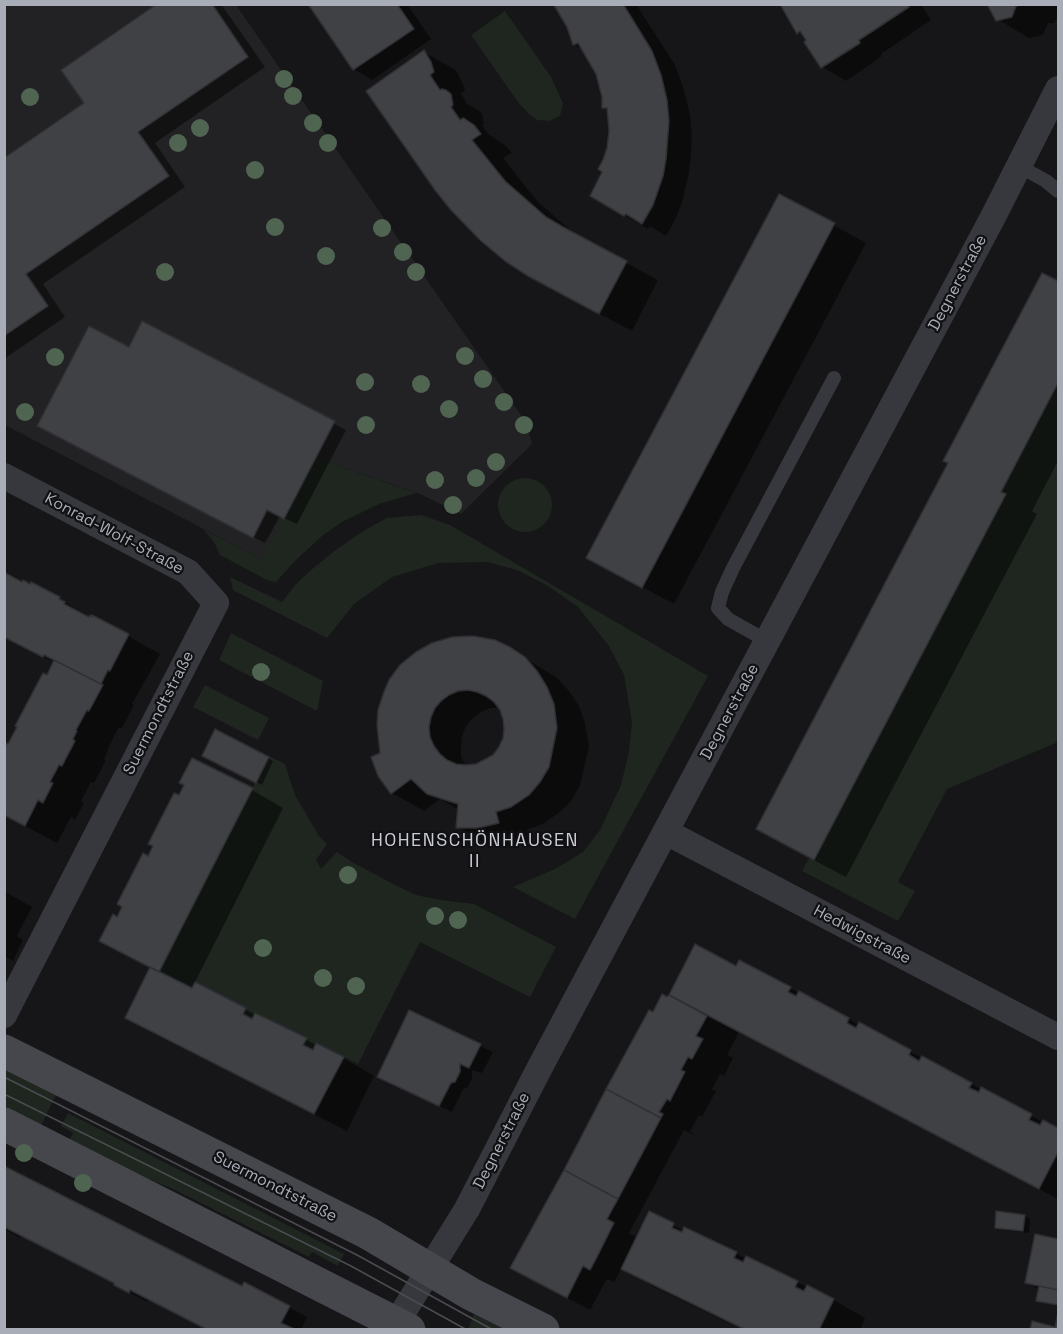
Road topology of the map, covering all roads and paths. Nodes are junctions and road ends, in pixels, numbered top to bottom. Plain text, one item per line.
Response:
1 (1059, 89) edge
2 (1019, 166) junction
3 (1059, 191) edge
4 (834, 378) dead end
5 (4, 476) edge
6 (216, 603) joint
7 (767, 641) junction
8 (666, 832) junction
9 (4, 1015) edge
10 (1059, 1038) edge
11 (4, 1051) edge
12 (4, 1124) edge
13 (429, 1270) junction
14 (399, 1327) edge
15 (543, 1329) edge

1 - 2 street, Degnerstraße
2 - 3 lane
2 - 7 street, Degnerstraße
4 - 7 lane
5 - 6 street, Konrad-Wolf-Straße
6 - 9 street, Suermondtstraße
7 - 8 street, Degnerstraße
8 - 10 street, Hedwigstraße
8 - 13 street, Degnerstraße
11 - 13 main road, Suermondtstraße
12 - 14 main road
13 - 14 street, Degnerstraße
13 - 15 main road, Suermondtstraße

